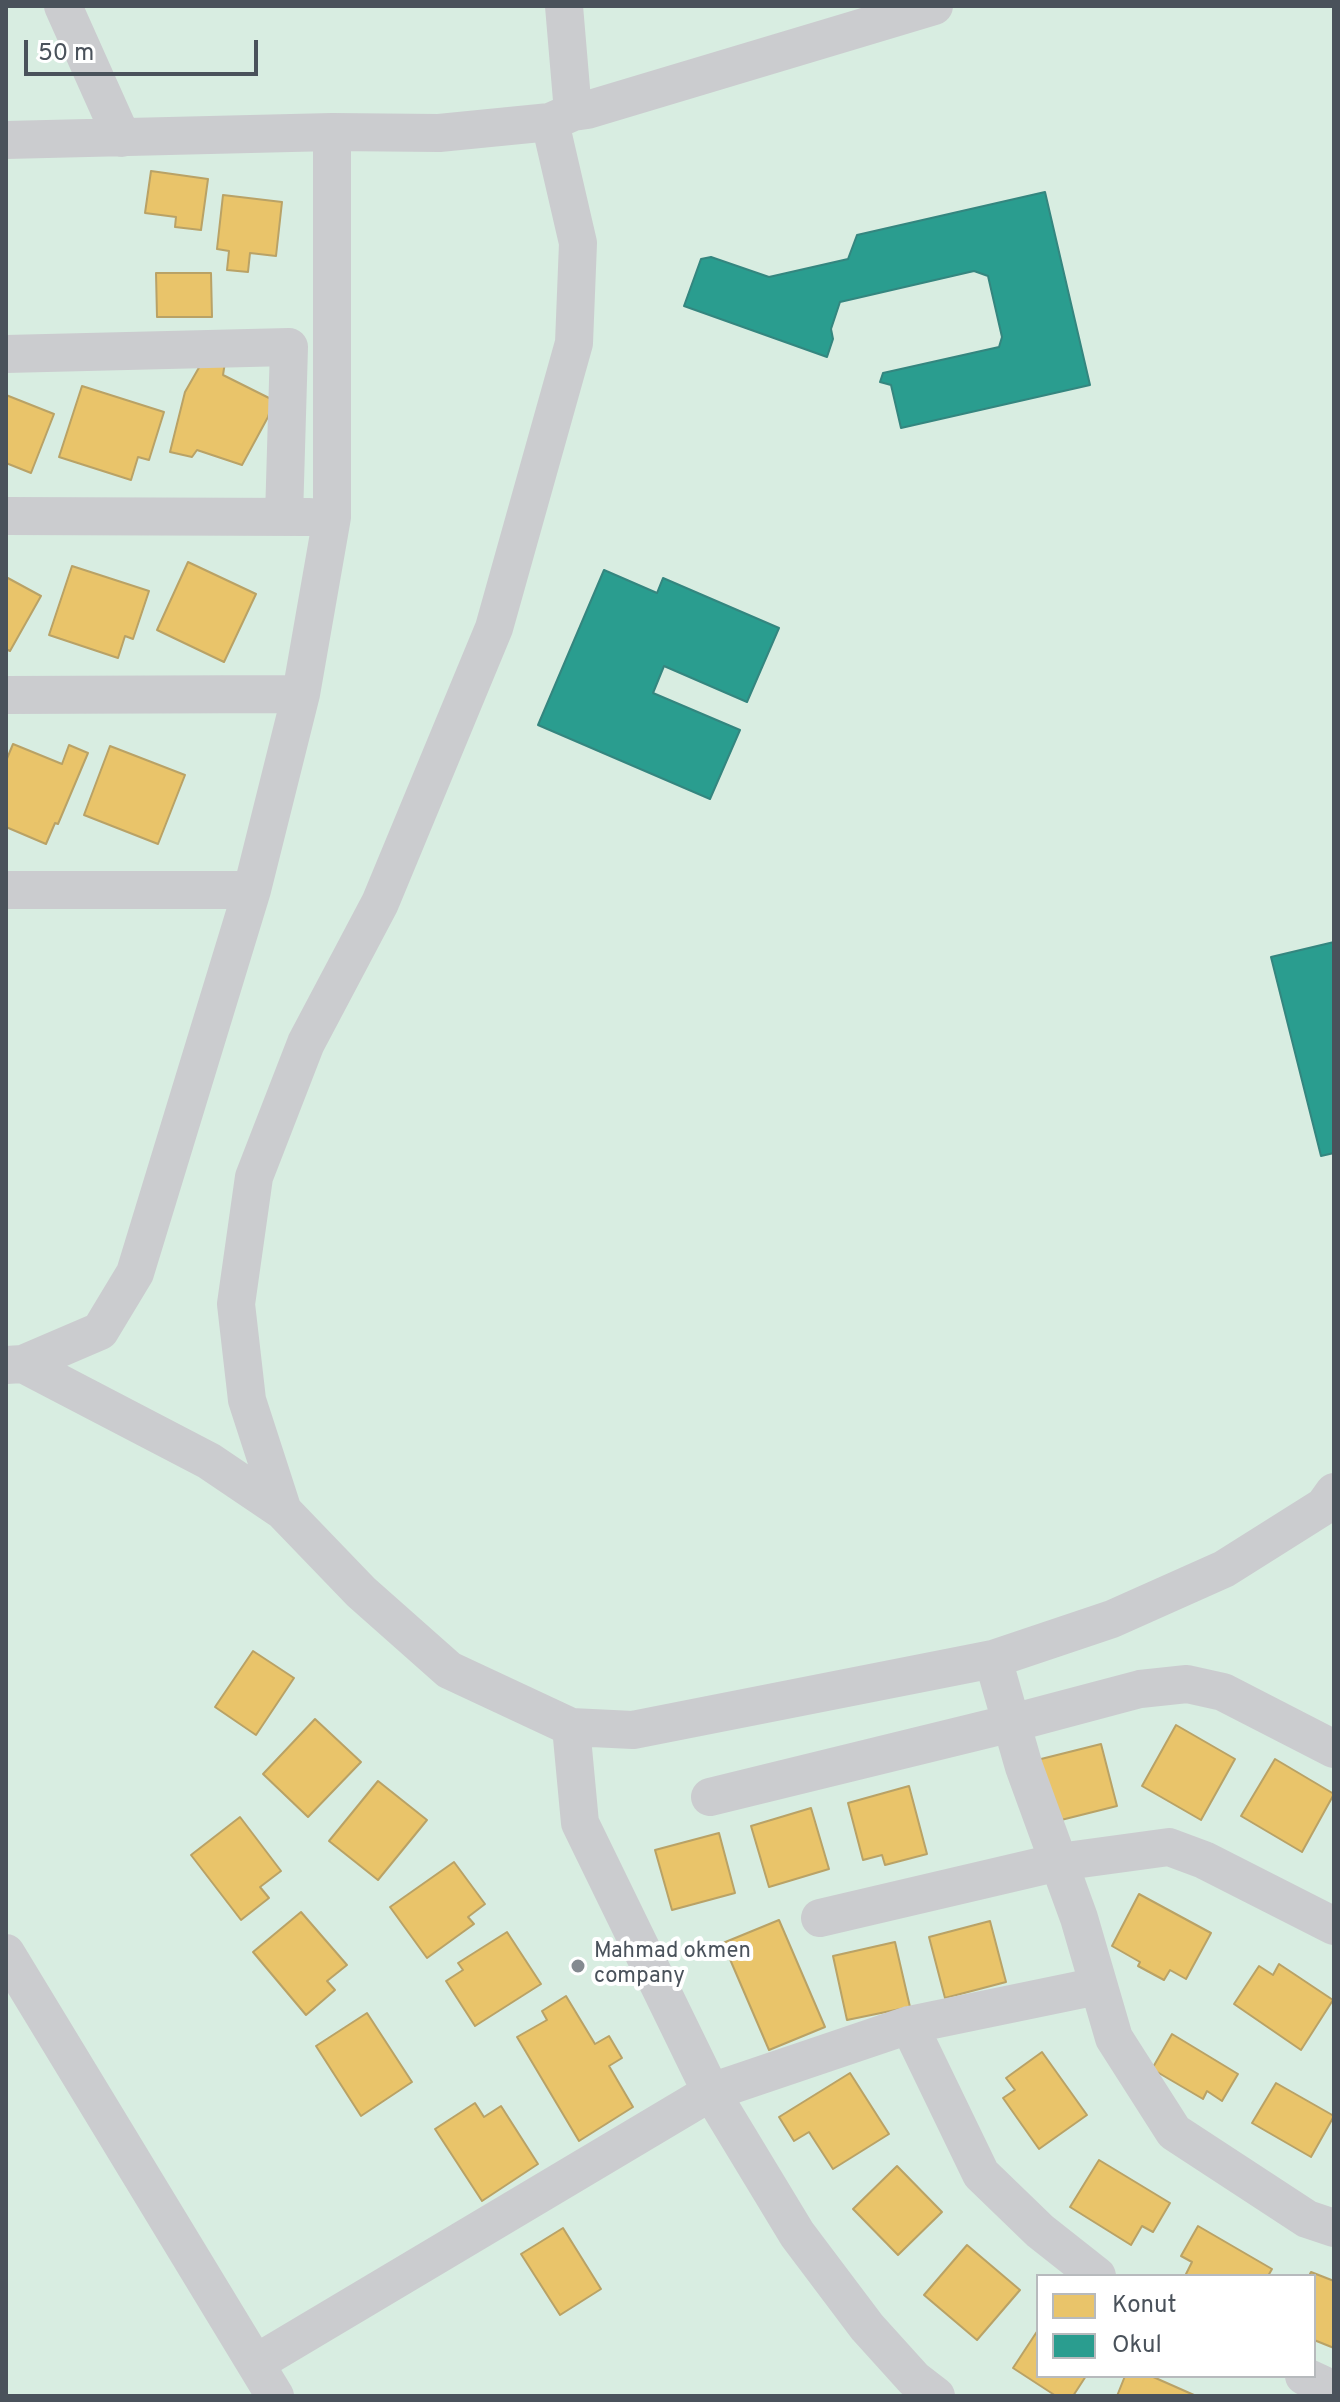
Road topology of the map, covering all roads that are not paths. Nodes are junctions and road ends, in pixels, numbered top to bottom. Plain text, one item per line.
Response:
1 (63, 6) edge
2 (564, 6) edge
3 (934, 6) edge
4 (562, 117) junction
5 (332, 132) junction
6 (122, 138) junction
7 (6, 140) edge
8 (6, 354) edge
9 (6, 516) edge
10 (284, 517) junction
11 (332, 517) junction
12 (301, 694) junction
13 (6, 695) edge
14 (6, 890) edge
15 (252, 890) junction
16 (14, 1365) edge
17 (1334, 1492) edge
18 (283, 1511) junction
19 (993, 1659) junction
20 (1012, 1723) junction
21 (571, 1727) junction
22 (1334, 1749) edge
23 (710, 1797) dead end
24 (1059, 1862) junction
25 (820, 1918) dead end
26 (1334, 1926) edge
27 (6, 1953) edge
28 (1098, 1986) junction
29 (909, 2025) junction
30 (711, 2092) junction
31 (1334, 2228) edge
32 (1094, 2274) edge
33 (256, 2363) junction
34 (1308, 2378) edge
35 (1334, 2390) edge
36 (275, 2396) edge
37 (936, 2396) edge

1 - 6 street
2 - 4 street
3 - 4 street
4 - 5 street
4 - 18 street
5 - 6 street
5 - 11 street
6 - 7 street
8 - 10 street
9 - 10 street
10 - 11 street
11 - 12 street
12 - 13 street
12 - 15 street
14 - 15 street
15 - 16 street
16 - 18 street
17 - 19 street
18 - 21 street
19 - 20 street
19 - 21 street
20 - 22 street
20 - 23 street
20 - 24 street
21 - 30 street
24 - 25 street
24 - 26 street
24 - 28 street
27 - 33 street
28 - 29 street
28 - 31 street
29 - 30 street
29 - 32 street
30 - 33 street
30 - 37 street
33 - 36 street
34 - 35 street

